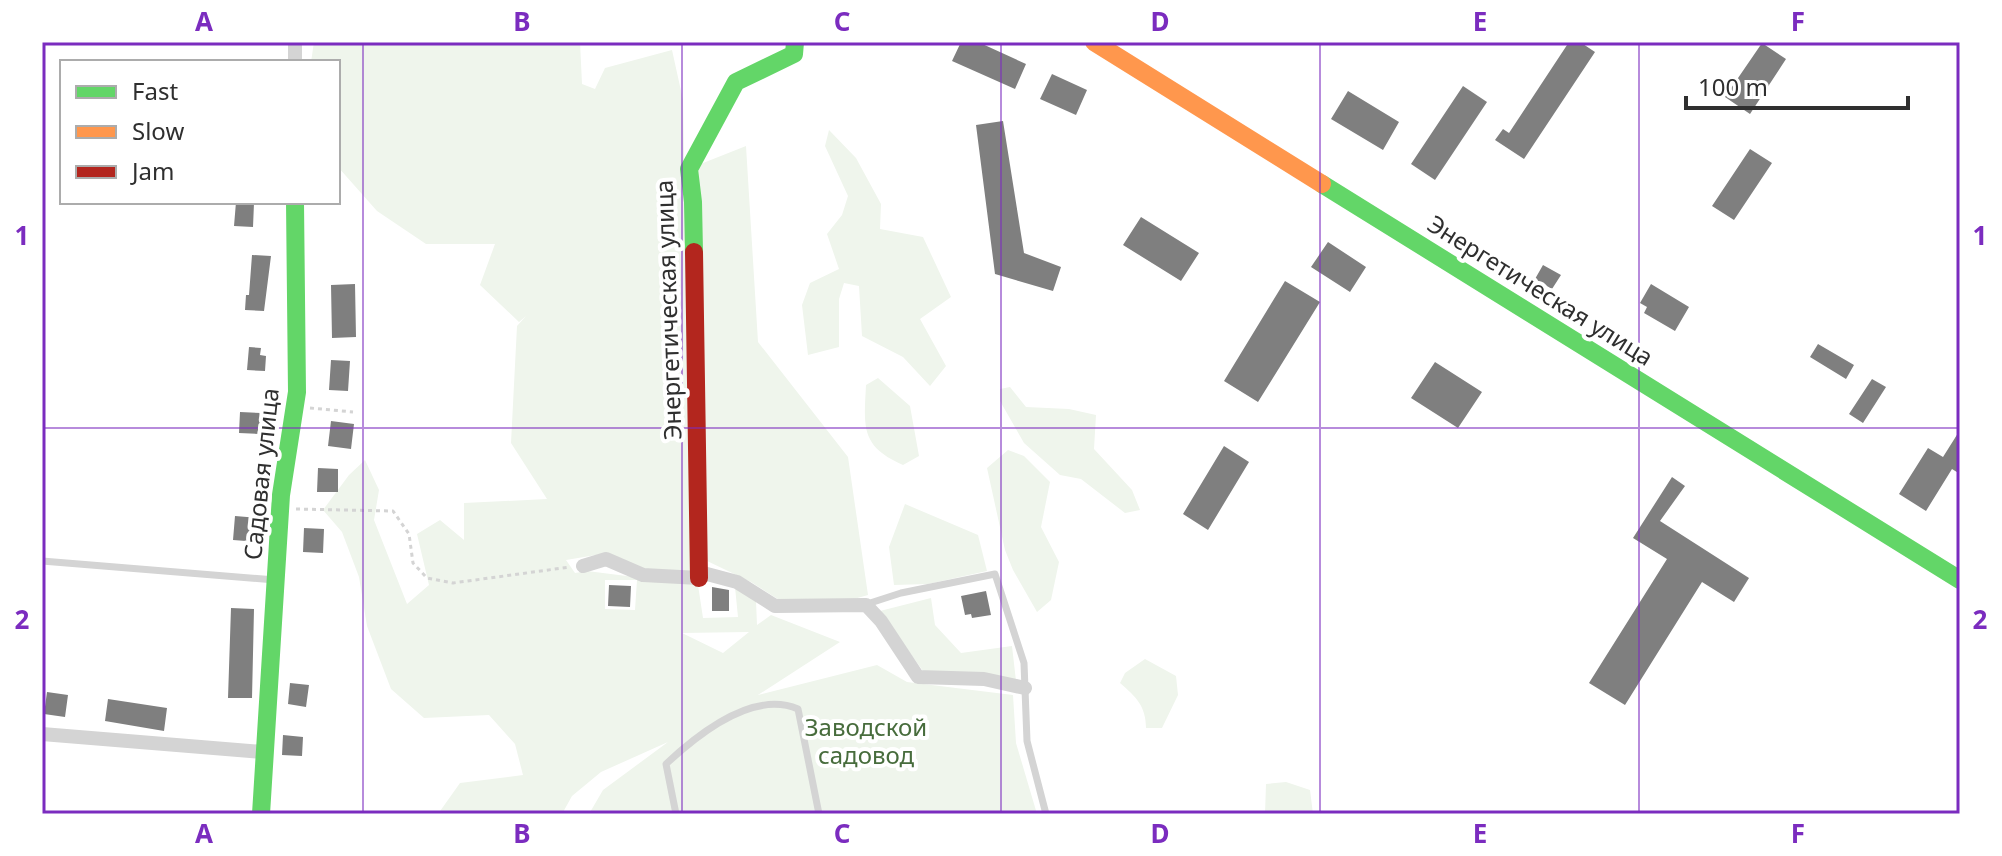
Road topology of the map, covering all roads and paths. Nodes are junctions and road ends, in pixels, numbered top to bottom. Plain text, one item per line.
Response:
1 (795, 42) edge
2 (1094, 42) edge
3 (295, 204) edge
4 (295, 407) junction
5 (353, 412) dead end
6 (280, 508) junction
7 (42, 561) edge
8 (583, 566) joint
9 (699, 578) junction
10 (275, 580) junction
11 (1960, 580) edge
12 (866, 605) junction
13 (1025, 688) junction
14 (42, 734) edge
15 (263, 752) junction
16 (261, 814) edge
17 (676, 814) edge
18 (819, 814) edge
19 (1046, 814) edge

1 - 9 street, Энергетическая улица
2 - 11 street, Энергетическая улица
3 - 4 street, Садовая улица
4 - 5 path
4 - 6 street, Садовая улица
6 - 8 path
6 - 10 street, Садовая улица
7 - 10 lane
8 - 9 street
9 - 12 street
10 - 15 street, Садовая улица
12 - 13 street
12 - 13 lane
13 - 19 lane
14 - 15 street
15 - 16 street, Садовая улица
17 - 18 lane

